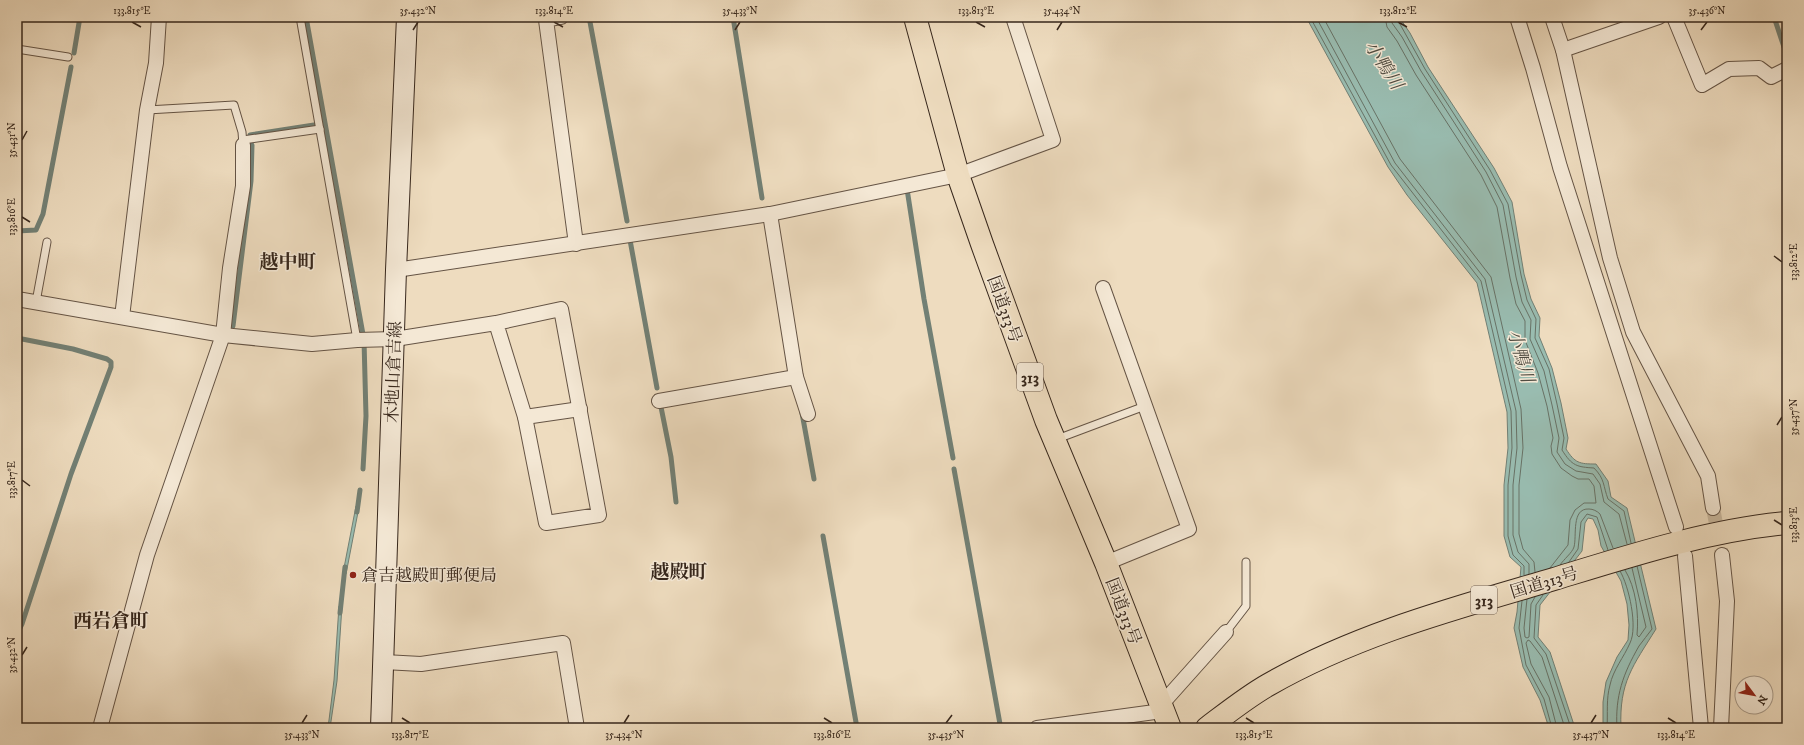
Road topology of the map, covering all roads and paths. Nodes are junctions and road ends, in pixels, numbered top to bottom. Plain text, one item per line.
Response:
1 (159, 17) edge
2 (300, 17) edge
3 (407, 17) edge
4 (561, 17) edge
5 (915, 17) edge
6 (1013, 17) edge
7 (1517, 17) edge
8 (1552, 17) edge
9 (1659, 17) edge
10 (1674, 17) edge
11 (17, 49) edge
12 (1563, 50) junction
13 (68, 57) dead end
14 (1787, 69) edge
15 (148, 110) junction
16 (320, 129) junction
17 (243, 143) junction
18 (958, 175) junction
19 (770, 214) junction
20 (47, 242) dead end
21 (576, 244) junction
22 (396, 270) junction
23 (1103, 288) dead end
24 (17, 299) edge
25 (36, 302) junction
26 (122, 317) junction
27 (496, 323) junction
28 (223, 335) junction
29 (395, 338) junction
30 (357, 340) junction
31 (796, 376) junction
32 (660, 402) dead end
33 (1145, 406) junction
34 (580, 409) junction
35 (808, 414) dead end
36 (525, 417) junction
37 (1054, 440) junction
38 (1713, 508) tunnel mouth
39 (1787, 523) edge
40 (1676, 527) dead end
41 (1722, 555) tunnel mouth
42 (1685, 556) dead end
43 (1246, 562) dead end
44 (1106, 563) junction
45 (1226, 632) joint
46 (384, 662) junction
47 (1164, 715) edge
48 (100, 728) edge
49 (381, 728) edge
50 (577, 728) edge
51 (1038, 728) edge
52 (1207, 728) edge
53 (1701, 728) edge
54 (1721, 728) edge

1 - 15 street
2 - 16 lane
3 - 22 main road, 木地山倉吉線
4 - 21 street
5 - 18 highway, 国道313号 / 313
6 - 18 street
7 - 40 street
8 - 12 street
9 - 12 street
10 - 14 street
11 - 13 lane
12 - 38 street
15 - 17 lane
15 - 26 street
16 - 17 lane
16 - 30 lane
17 - 28 street
18 - 19 street
18 - 37 highway, 国道313号 / 313
19 - 21 street
19 - 31 street
20 - 25 lane
21 - 22 street
22 - 29 main road, 木地山倉吉線
23 - 33 street
24 - 25 street
25 - 26 street
26 - 28 street
27 - 29 street
27 - 34 street
27 - 36 street
28 - 30 street
28 - 48 street
29 - 30 street
29 - 46 main road, 木地山倉吉線
31 - 32 street
31 - 35 street
33 - 37 lane
33 - 44 street
34 - 36 street
34 - 36 street
37 - 44 highway, 国道313号 / 313
39 - 52 highway, 国道313号 / 313
41 - 54 street
42 - 53 street
43 - 45 lane
44 - 47 highway, 国道313号 / 313
45 - 47 street
46 - 49 main road, 木地山倉吉線
46 - 50 street
47 - 51 street

